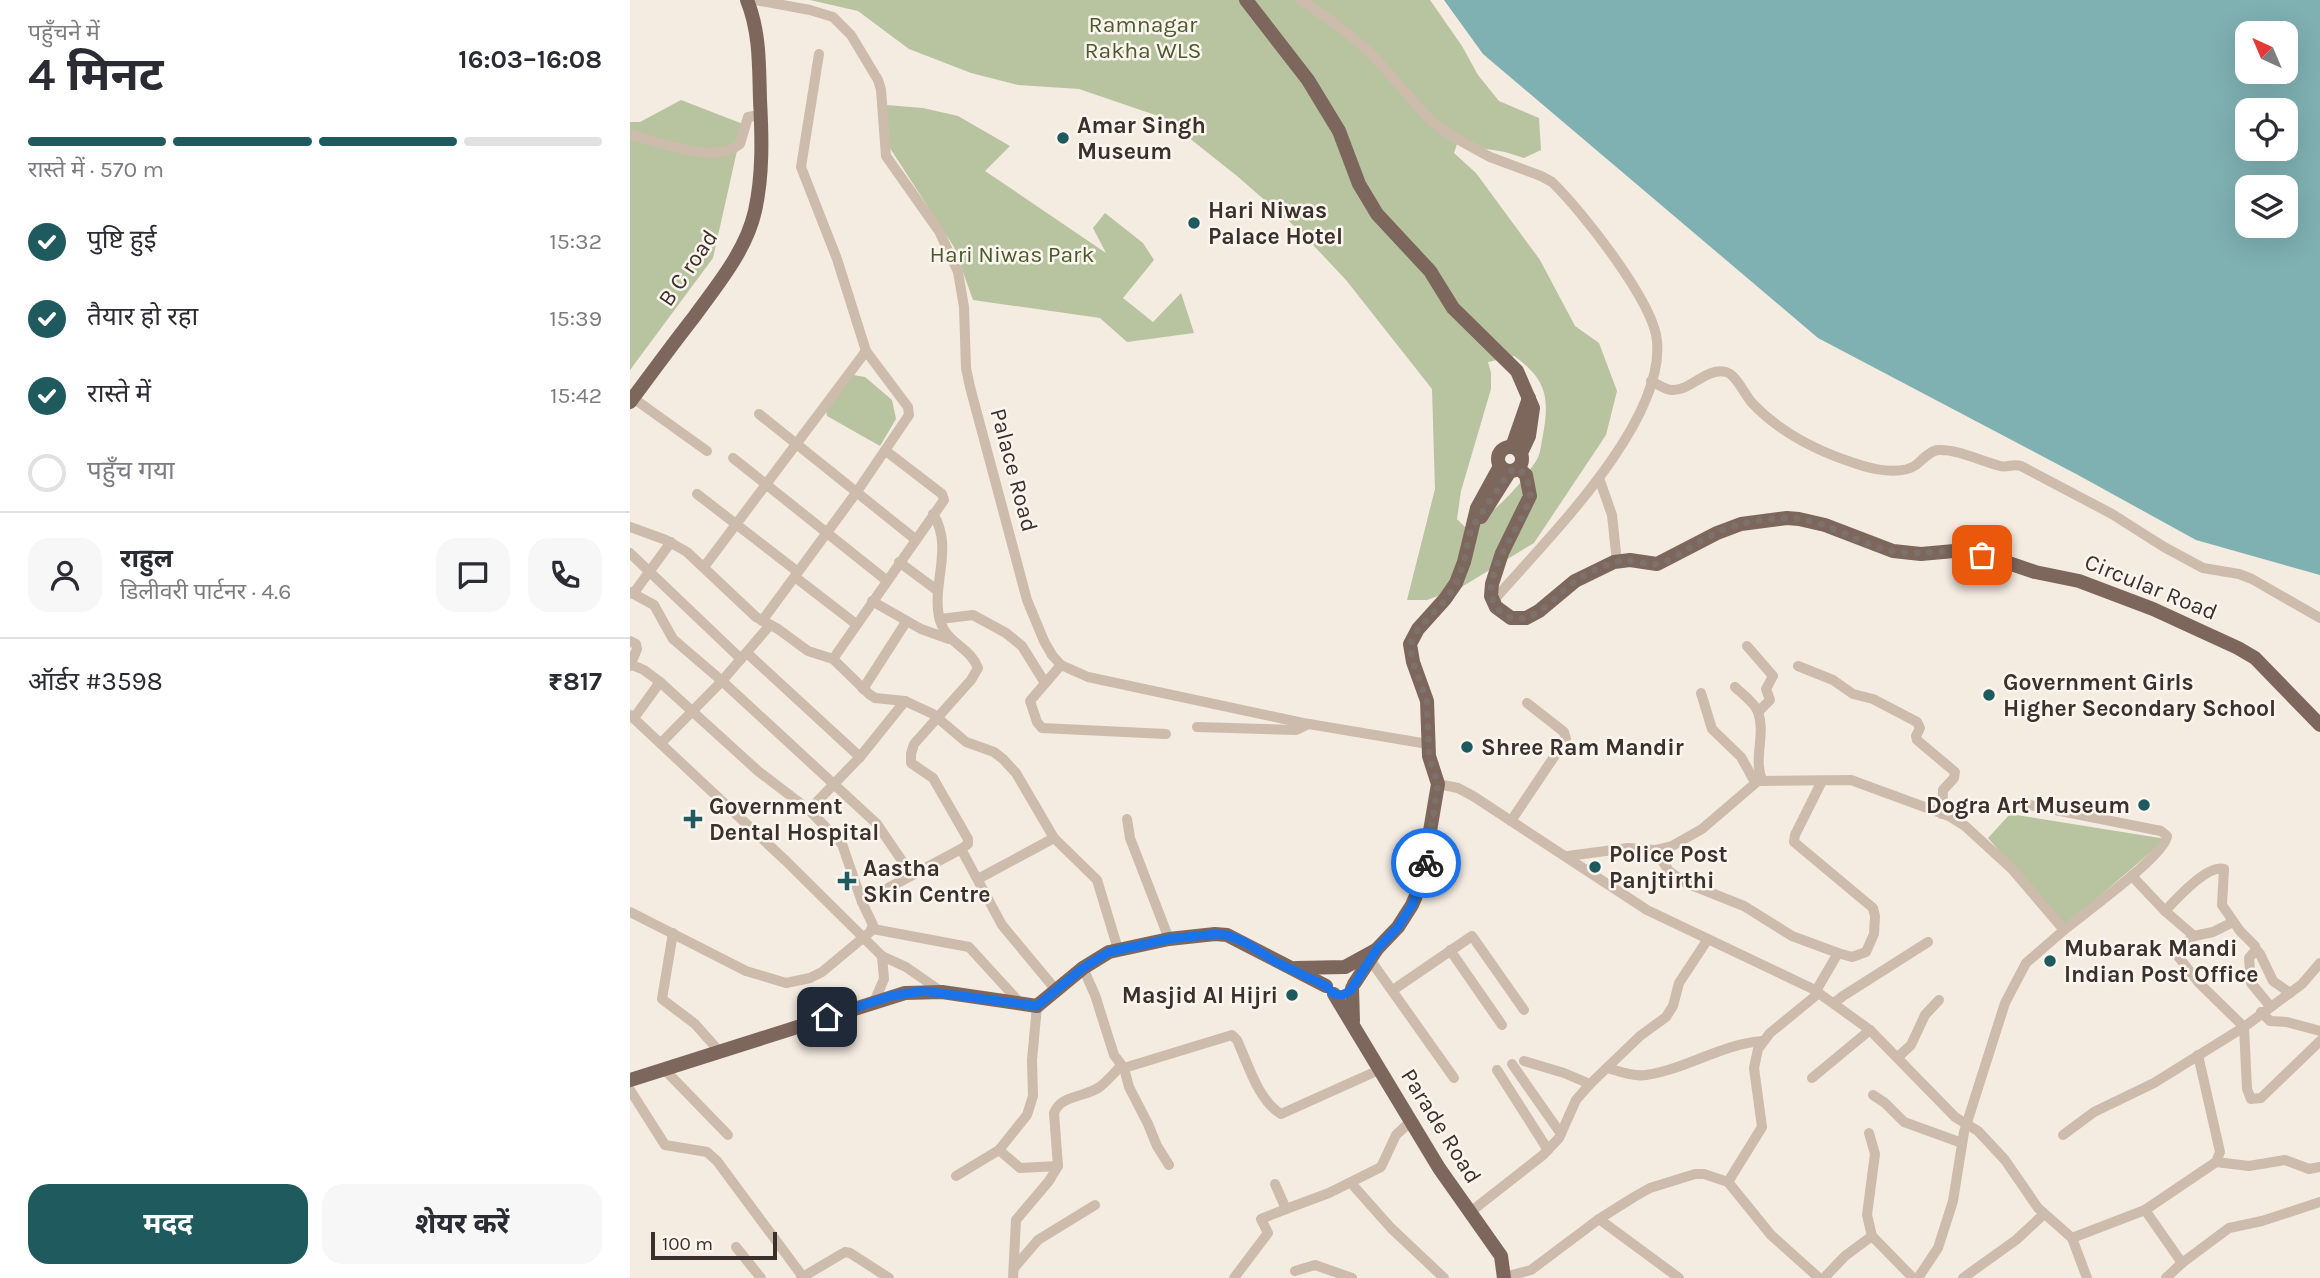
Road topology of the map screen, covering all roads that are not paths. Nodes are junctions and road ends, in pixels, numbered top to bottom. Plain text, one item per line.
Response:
1 (747, 0) edge
2 (755, 0) edge
3 (1246, 0) edge
4 (1301, 0) edge
5 (819, 54) dead end
6 (761, 118) junction
7 (630, 134) edge
8 (866, 351) junction
9 (1651, 381) junction
10 (631, 396) edge
11 (759, 414) dead end
12 (796, 443) junction
13 (1516, 450) junction
14 (706, 451) dead end
15 (886, 451) junction
16 (733, 458) dead end
17 (1509, 468) junction
18 (1599, 478) junction
19 (765, 483) junction
20 (856, 492) junction
21 (697, 494) dead end
22 (933, 514) junction
23 (736, 524) junction
24 (630, 527) edge
25 (825, 534) junction
26 (915, 539) junction
27 (671, 542) junction
28 (630, 554) edge
29 (899, 562) junction
30 (1617, 562) junction
31 (704, 567) junction
32 (650, 572) junction
33 (797, 574) junction
34 (886, 580) junction
35 (938, 591) junction
36 (632, 593) edge
37 (872, 601) junction
38 (1493, 601) junction
39 (2320, 618) edge
40 (940, 619) junction
41 (906, 622) junction
42 (766, 623) junction
43 (856, 624) junction
44 (949, 639) junction
45 (630, 641) edge
46 (1747, 646) dead end
47 (744, 656) junction
48 (833, 659) junction
49 (631, 665) edge
50 (1061, 665) junction
51 (1798, 666) dead end
52 (722, 681) junction
53 (660, 682) junction
54 (1045, 683) junction
55 (1735, 687) dead end
56 (863, 689) junction
57 (1701, 693) dead end
58 (905, 701) junction
59 (1527, 703) dead end
60 (693, 712) junction
61 (1758, 712) junction
62 (632, 717) edge
63 (939, 717) junction
64 (1310, 724) junction
65 (2320, 725) edge
66 (1198, 727) dead end
67 (1166, 734) dead end
68 (661, 743) junction
69 (1427, 744) junction
70 (860, 757) junction
71 (1758, 781) junction
72 (1822, 781) junction
73 (1438, 784) junction
74 (834, 785) junction
75 (2020, 803) dead end
76 (810, 810) junction
77 (1942, 814) junction
78 (1127, 819) dead end
79 (1511, 821) junction
80 (1054, 838) junction
81 (961, 849) junction
82 (1656, 850) junction
83 (1568, 856) junction
84 (911, 874) junction
85 (2132, 876) junction
86 (978, 879) junction
87 (862, 902) junction
88 (2165, 911) junction
89 (630, 912) edge
90 (2233, 922) junction
91 (873, 929) junction
92 (2064, 930) junction
93 (673, 933) junction
94 (2194, 936) junction
95 (864, 939) junction
96 (1169, 939) junction
97 (1708, 939) junction
98 (1928, 942) dead end
99 (2255, 948) junction
100 (1118, 949) junction
101 (1450, 950) junction
102 (1838, 953) junction
103 (1374, 955) junction
104 (882, 956) junction
105 (2320, 963) edge
106 (1340, 967) junction
107 (1083, 968) junction
108 (1291, 968) junction
109 (1353, 986) junction
110 (1056, 990) junction
111 (1330, 990) junction
112 (1393, 990) junction
113 (942, 992) junction
114 (1817, 992) junction
115 (2290, 993) junction
116 (1939, 1000) dead end
117 (874, 1002) junction
118 (1834, 1003) junction
119 (1021, 1004) junction
120 (1037, 1006) junction
121 (2266, 1009) junction
122 (1524, 1010) dead end
123 (1353, 1023) junction
124 (1502, 1025) dead end
125 (2244, 1027) junction
126 (1870, 1030) junction
127 (2320, 1031) edge
128 (1763, 1041) junction
129 (2318, 1047) edge
130 (719, 1051) junction
131 (2198, 1055) junction
132 (1898, 1057) junction
133 (1524, 1061) dead end
134 (1513, 1064) dead end
135 (1122, 1067) junction
136 (1607, 1068) junction
137 (664, 1069) junction
138 (1380, 1070) junction
139 (1497, 1070) dead end
140 (1454, 1077) dead end
141 (1812, 1078) dead end
142 (630, 1080) edge
143 (1590, 1084) junction
144 (630, 1090) edge
145 (1873, 1094) dead end
146 (1411, 1121) junction
147 (1967, 1122) junction
148 (1869, 1133) dead end
149 (1561, 1134) junction
150 (728, 1135) dead end
151 (2063, 1135) dead end
152 (1962, 1143) junction
153 (999, 1150) junction
154 (1548, 1150) junction
155 (2216, 1162) junction
156 (1169, 1165) dead end
157 (1058, 1166) junction
158 (2320, 1167) edge
159 (956, 1176) dead end
160 (1728, 1182) junction
161 (1351, 1183) junction
162 (1275, 1184) dead end
163 (2320, 1202) edge
164 (1095, 1205) dead end
165 (1286, 1209) junction
166 (2145, 1210) junction
167 (1469, 1213) junction
168 (2044, 1214) junction
169 (1600, 1219) junction
170 (1872, 1236) junction
171 (2072, 1238) junction
172 (736, 1247) dead end
173 (2182, 1263) junction
174 (1973, 1270) junction
175 (1295, 1271) dead end
176 (1014, 1273) edge
177 (1535, 1274) edge
178 (802, 1277) edge
179 (1438, 1277) edge
180 (761, 1278) edge
181 (889, 1278) edge
182 (1234, 1278) edge
183 (1352, 1278) edge
184 (1502, 1278) edge
185 (1679, 1278) edge
186 (1821, 1278) edge
187 (1915, 1278) edge
188 (1963, 1278) edge
189 (1984, 1278) edge
190 (2087, 1278) edge
191 (2167, 1278) edge

1 - 6 main road
2 - 50 street, Palace Road
3 - 13 main road
4 - 9 street
5 - 8 street
6 - 7 street
6 - 10 main road
8 - 12 street
8 - 15 street
9 - 18 street
9 - 39 street
10 - 14 street
11 - 12 street
12 - 19 street
12 - 20 street
13 - 17 main road
13 - 17 main road
15 - 20 street
15 - 22 street
16 - 19 street
17 - 38 main road
17 - 69 main road
18 - 30 street
18 - 38 street
19 - 23 street
19 - 25 street
20 - 25 street
20 - 26 street
21 - 23 street
22 - 26 street
22 - 35 street
23 - 31 street
23 - 33 street
24 - 27 street
25 - 33 street
25 - 34 street
26 - 29 street
27 - 31 street
27 - 32 street
28 - 32 street
29 - 34 street
29 - 35 street
30 - 38 main road, Circular Road
30 - 65 main road, Circular Road
31 - 42 street
32 - 36 street
32 - 47 street
33 - 42 street
33 - 43 street
34 - 37 street
35 - 40 street
36 - 52 street
37 - 41 street
37 - 43 street
40 - 44 street
40 - 54 street
41 - 44 street
41 - 56 street
42 - 47 street
42 - 48 street
43 - 48 street
44 - 63 street
45 - 49 street
46 - 61 street
47 - 52 street
47 - 70 street
48 - 56 street
49 - 53 street
50 - 54 street
50 - 64 street
51 - 77 street
52 - 60 street
52 - 74 street
53 - 60 street
53 - 62 street
54 - 67 street
55 - 61 street
56 - 58 street
57 - 71 street
58 - 63 street
58 - 70 street
59 - 79 street
60 - 68 street
60 - 76 street
61 - 71 street
62 - 68 street
63 - 80 street
63 - 81 street
64 - 66 street
64 - 69 street
68 - 95 street
69 - 73 main road
70 - 74 street
71 - 72 street
71 - 82 street
72 - 77 street
72 - 102 street
73 - 79 street
73 - 103 main road
74 - 76 street
74 - 84 street
75 - 85 street
76 - 87 street
77 - 92 street
78 - 96 street
79 - 83 street
80 - 86 street
80 - 100 street
81 - 84 street
81 - 86 street
82 - 83 street
82 - 102 street
83 - 97 street
84 - 87 street
85 - 88 street
85 - 92 street
86 - 110 street
87 - 91 street
88 - 90 street
88 - 94 street
89 - 93 street
90 - 94 street
90 - 99 street
91 - 95 street
91 - 119 street
92 - 147 street
93 - 95 street
93 - 130 street
94 - 125 street
95 - 104 street
96 - 100 main road
96 - 108 main road
97 - 114 street
97 - 136 street
98 - 118 street
99 - 115 street
99 - 121 street
100 - 107 main road
101 - 112 street
101 - 122 street
101 - 124 street
102 - 114 street
103 - 106 main road
103 - 109 main road
103 - 112 street
104 - 113 street
104 - 117 street
105 - 115 street
106 - 108 main road
106 - 109 main road
106 - 111 main road
107 - 110 main road
107 - 135 street
108 - 111 main road
109 - 111 main road
109 - 123 main road
110 - 120 main road
111 - 123 main road, Parade Road
112 - 140 street
113 - 117 main road
113 - 119 main road
114 - 118 street
114 - 128 street
115 - 121 street
116 - 132 street
117 - 130 main road
118 - 126 street
119 - 120 main road
120 - 153 street
121 - 125 street
121 - 127 street
123 - 138 main road, Parade Road
125 - 129 street
125 - 131 street
126 - 132 street
126 - 141 street
128 - 136 street
128 - 160 street
130 - 137 main road
131 - 151 street
131 - 155 street
132 - 147 street
133 - 143 street
134 - 149 street
135 - 138 street
135 - 156 street
135 - 157 street
136 - 143 street
137 - 142 main road
137 - 150 street
138 - 146 main road, Parade Road
139 - 154 street
143 - 149 street
144 - 178 street
145 - 152 street
146 - 161 street
146 - 167 main road, Parade Road
147 - 152 street
147 - 168 street
148 - 170 street
149 - 154 street
152 - 187 street
153 - 157 street
153 - 159 street
154 - 167 street
155 - 158 street
155 - 166 street
157 - 176 street
160 - 169 street
160 - 186 street
161 - 165 street
161 - 179 street
162 - 165 street
163 - 173 street
164 - 176 street
165 - 182 street
166 - 171 street
166 - 173 street
167 - 184 main road, Parade Road
168 - 171 street
168 - 174 street
169 - 177 street
169 - 185 street
170 - 186 street
170 - 187 street
171 - 190 street
172 - 180 street
173 - 191 street
174 - 188 street
174 - 189 street
175 - 183 street
177 - 184 street
178 - 181 street

